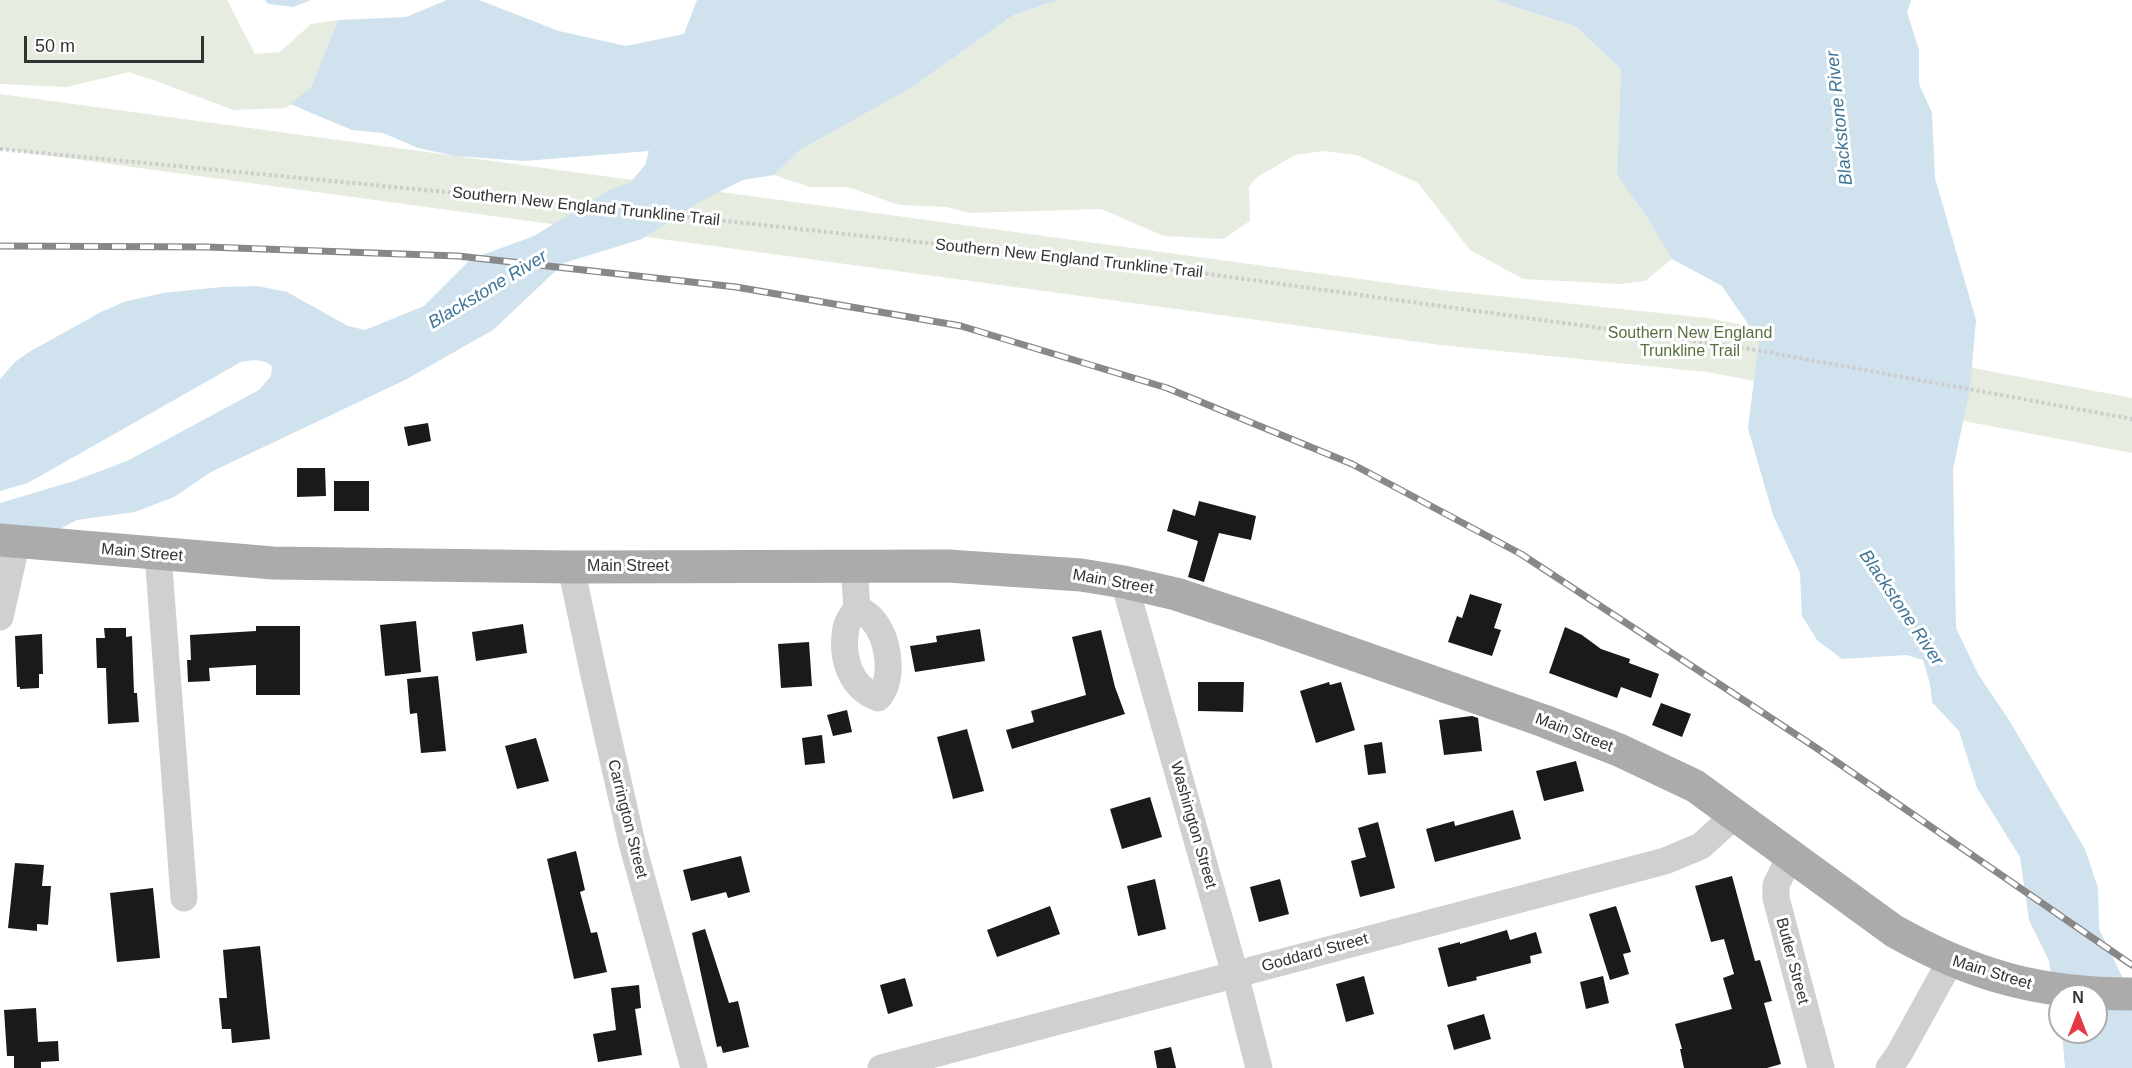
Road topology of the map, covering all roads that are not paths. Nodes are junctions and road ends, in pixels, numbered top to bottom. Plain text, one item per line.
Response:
1 (10, 549) edge
2 (158, 554) junction
3 (854, 566) junction
4 (571, 567) junction
5 (1124, 582) junction
6 (857, 608) dead end
7 (0, 617) edge
8 (1736, 814) junction
9 (1790, 856) junction
10 (184, 898) dead end
11 (1961, 965) junction
12 (1235, 974) junction
13 (2132, 994) edge
14 (694, 1068) edge
15 (881, 1068) edge
16 (1259, 1068) edge
17 (1821, 1068) edge
18 (1889, 1068) edge

1 - 2 main road, Main Street
1 - 7 street
2 - 4 main road, Main Street
2 - 10 street
3 - 4 main road, Main Street
3 - 5 main road, Main Street
3 - 6 street
4 - 14 street, Carrington Street
5 - 8 main road, Main Street
5 - 12 street, Washington Street
8 - 9 main road, Main Street
8 - 12 street, Goddard Street
9 - 11 main road, Main Street
9 - 17 street, Butler Street
11 - 13 main road, Main Street
11 - 18 street
12 - 15 street, Goddard Street
12 - 16 street, Washington Street

